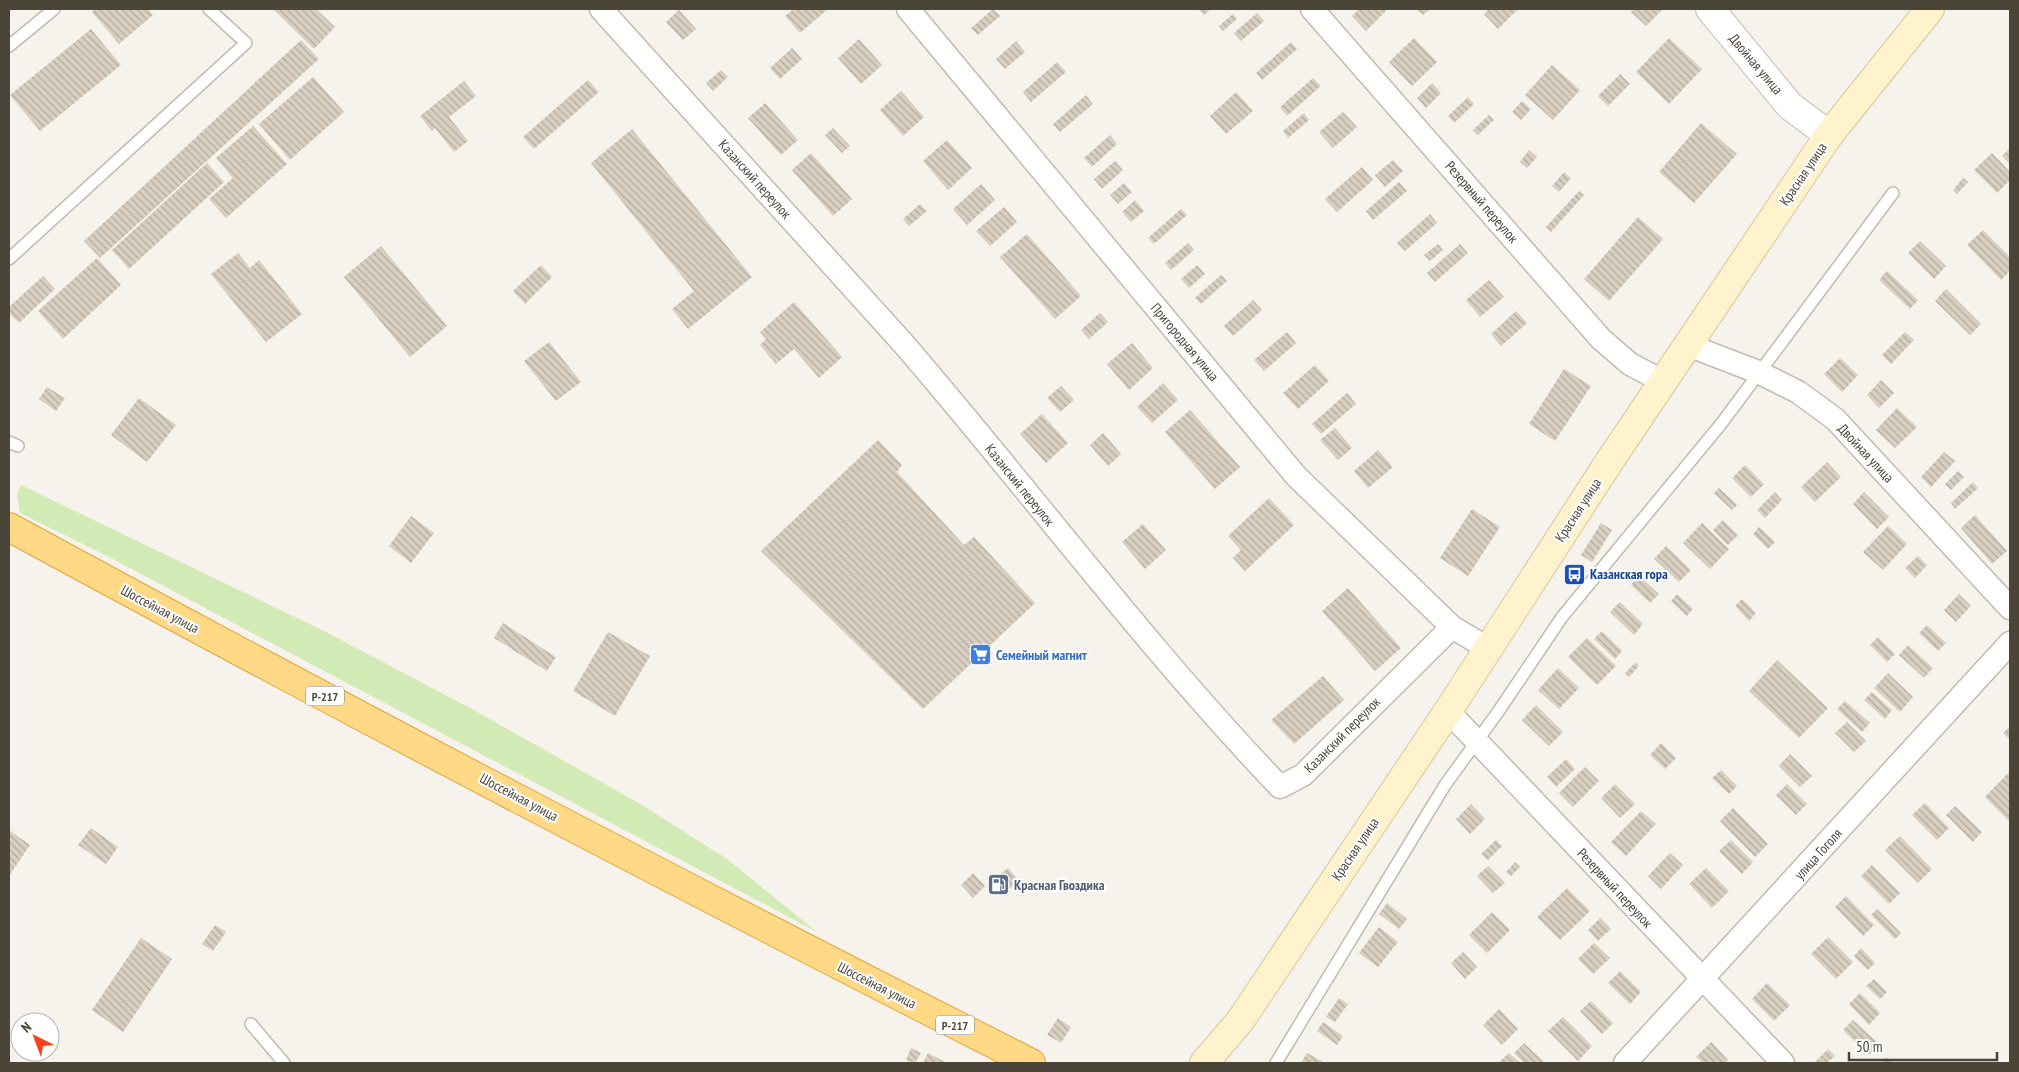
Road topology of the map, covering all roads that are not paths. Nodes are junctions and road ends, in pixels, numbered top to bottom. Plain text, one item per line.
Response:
1 (54, 9) edge
2 (209, 9) edge
3 (601, 9) edge
4 (908, 9) edge
5 (1312, 9) edge
6 (1710, 9) edge
7 (1930, 9) edge
8 (9, 46) edge
9 (1829, 135) junction
10 (1893, 193) dead end
11 (9, 259) edge
12 (1688, 345) junction
13 (1758, 372) junction
14 (1664, 382) junction
15 (9, 527) edge
16 (2010, 608) edge
17 (1452, 627) junction
18 (2010, 643) edge
19 (1489, 649) junction
20 (1448, 711) junction
21 (1478, 742) junction
22 (1703, 981) junction
23 (251, 1024) dead end
24 (284, 1063) edge
25 (1031, 1063) edge
26 (1208, 1063) edge
27 (1276, 1063) edge
28 (1625, 1063) edge
29 (1783, 1063) edge

1 - 8 lane
2 - 11 lane
3 - 17 street, Казанский переулок
4 - 17 street, Пригородная улица
5 - 14 street, Резервный переулок
6 - 9 street, Двойная улица
7 - 9 main road, Красная улица
9 - 12 main road, Красная улица
10 - 13 lane
12 - 13 street, Двойная улица
12 - 14 main road, Красная улица
13 - 16 street, Двойная улица
13 - 21 lane
14 - 19 main road, Красная улица
15 - 25 highway, Шоссейная улица / Р-217
17 - 19 street, Пригородная улица
18 - 22 street, улица Гоголя
19 - 20 main road, Красная улица
20 - 21 street, Резервный переулок
20 - 26 main road, Красная улица
21 - 22 street, Резервный переулок
21 - 27 lane
22 - 28 street, улица Гоголя
22 - 29 street, Резервный переулок
23 - 24 lane

